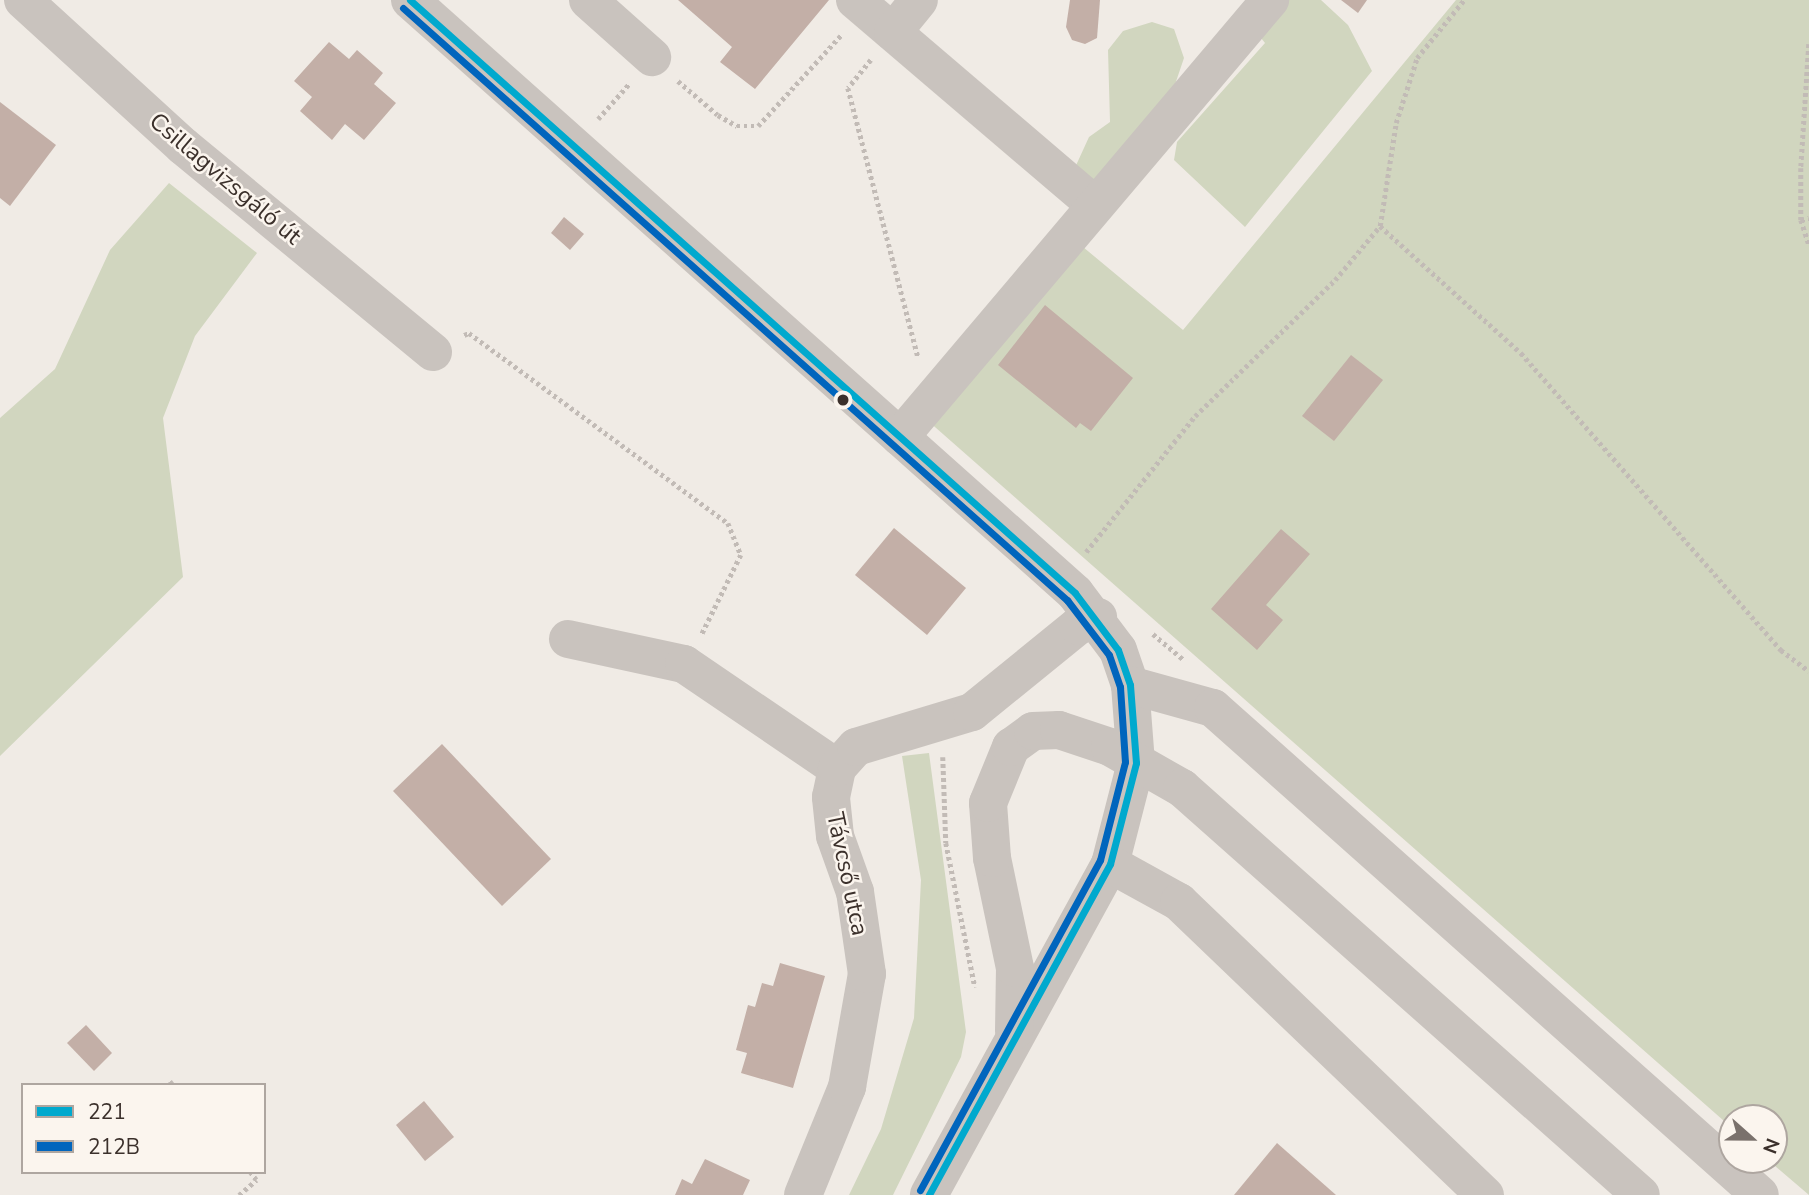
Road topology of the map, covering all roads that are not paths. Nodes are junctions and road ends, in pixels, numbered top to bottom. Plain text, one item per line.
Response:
1 (23, 0) edge
2 (410, 0) edge
3 (588, 0) edge
4 (919, 0) edge
5 (1270, 0) edge
6 (871, 13) edge
7 (652, 57) road end
8 (1094, 204) junction
9 (433, 352) road end
10 (900, 437) junction
11 (1098, 617) junction
12 (568, 639) dead end
13 (1130, 685) junction
14 (1136, 763) junction
15 (837, 768) junction
16 (1110, 864) junction
17 (1013, 1037) junction
18 (803, 1195) edge
19 (929, 1195) edge
20 (1485, 1195) edge
21 (1641, 1195) edge
22 (1760, 1195) edge

1 - 9 street, Csillagvizsgáló út
2 - 10 street
3 - 7 street
4 - 6 street
5 - 8 street
6 - 8 street
8 - 10 street
10 - 11 street
11 - 13 street
11 - 15 street
12 - 15 street
13 - 14 street
13 - 22 street
14 - 16 street
14 - 17 street
14 - 21 street
15 - 18 street, Távcső utca
16 - 17 street
16 - 20 street
17 - 19 street

